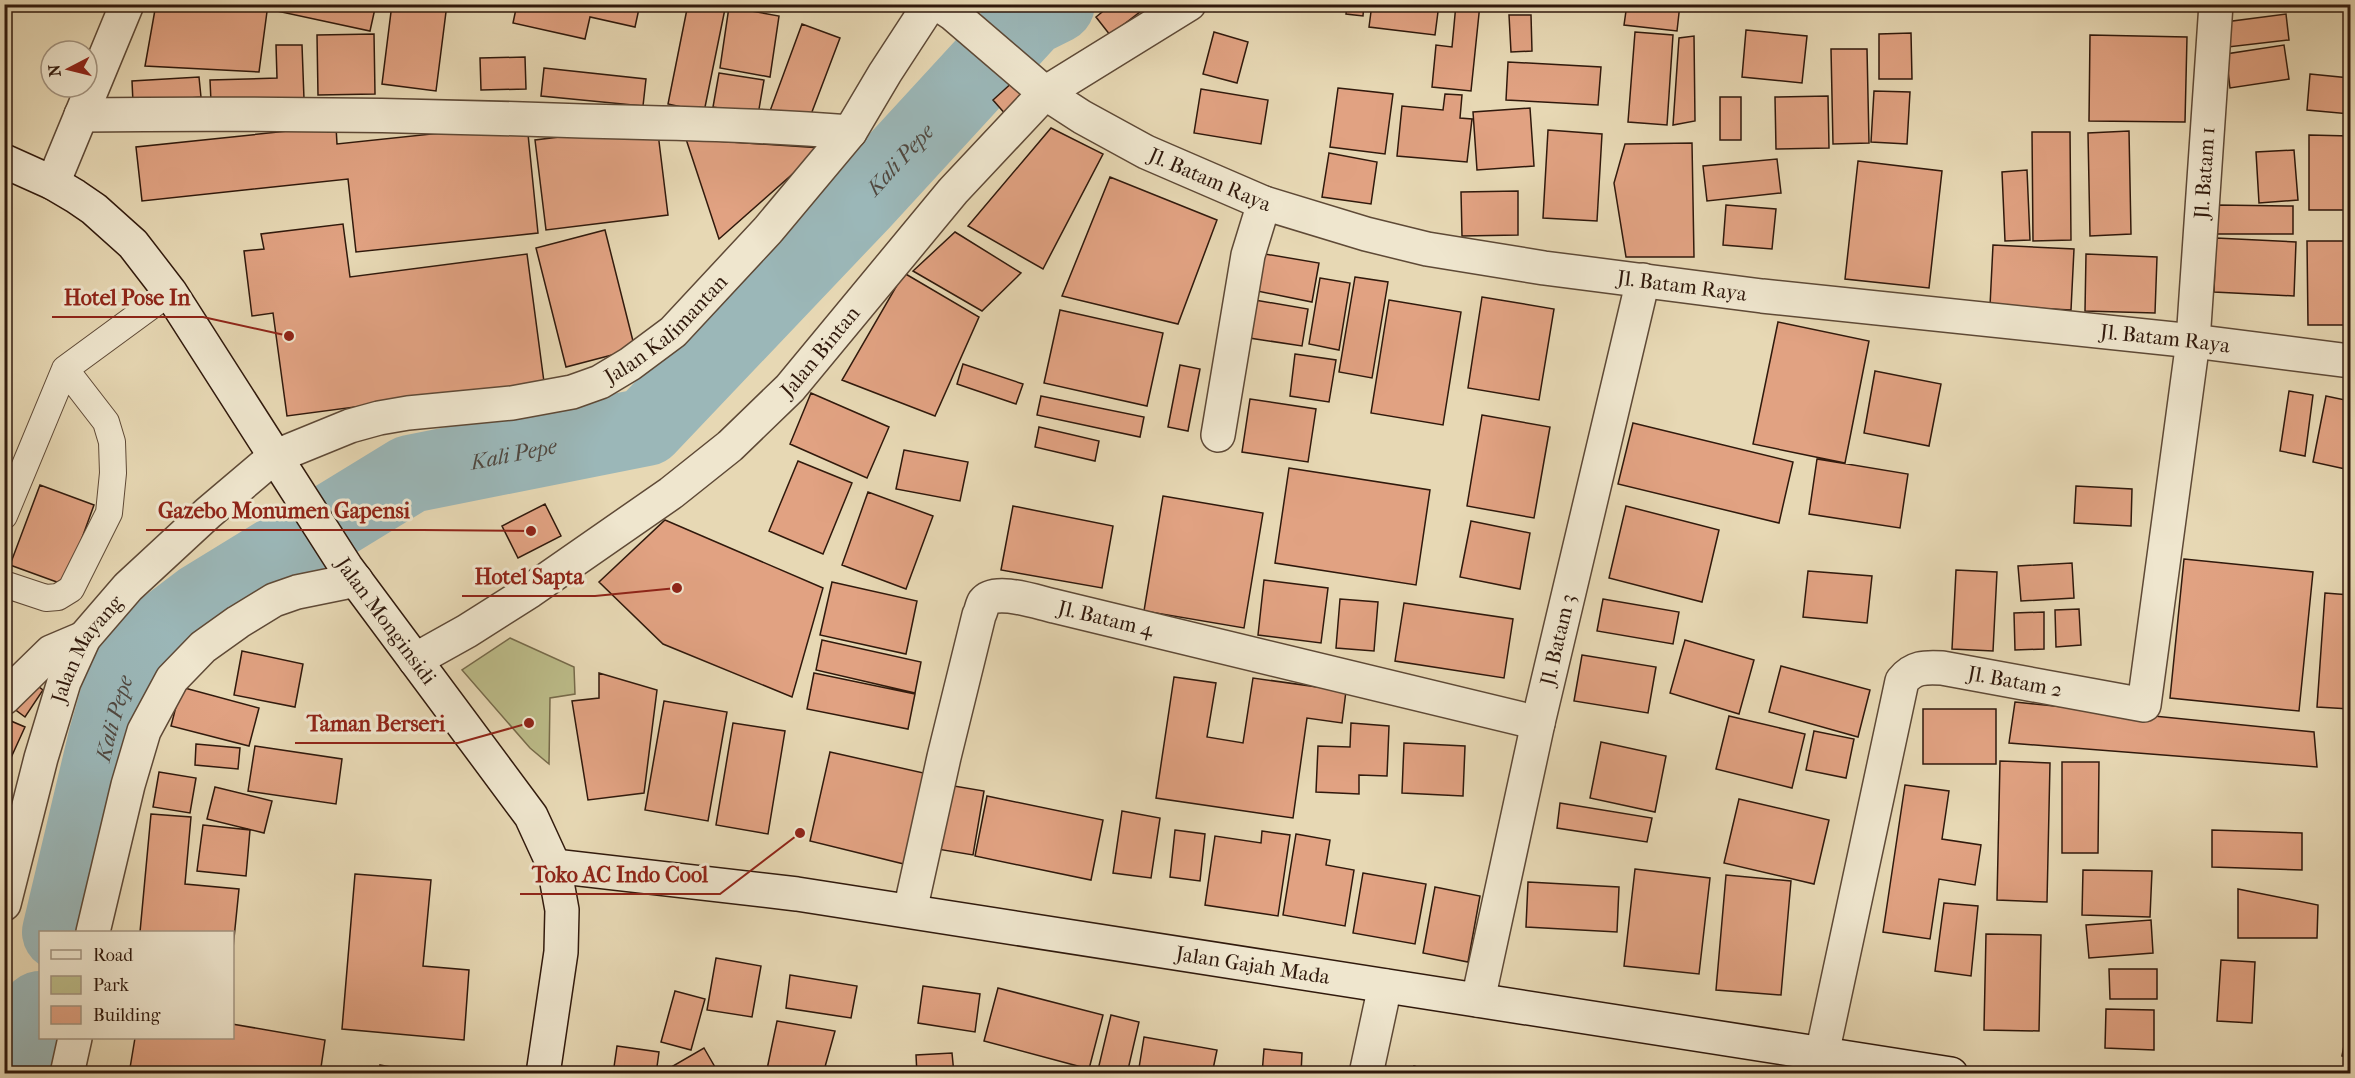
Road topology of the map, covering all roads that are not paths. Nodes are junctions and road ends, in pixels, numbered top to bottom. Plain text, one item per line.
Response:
1 (127, 4) edge
2 (1189, 4) edge
3 (2216, 4) edge
4 (941, 8) edge
5 (1045, 93) junction
6 (81, 115) junction
7 (850, 132) junction
8 (22, 171) edge
9 (1264, 203) junction
10 (1643, 280) junction
11 (170, 292) junction
12 (2193, 341) junction
13 (2350, 361) edge
14 (65, 369) junction
15 (1218, 435) dead end
16 (281, 468) junction
17 (4, 516) edge
18 (351, 574) junction
19 (4, 584) edge
20 (84, 638) junction
21 (416, 660) junction
22 (4, 698) edge
23 (1538, 723) junction
24 (554, 866) junction
25 (4, 903) edge
26 (910, 911) junction
27 (93, 931) edge
28 (1385, 986) junction
29 (1478, 1000) junction
30 (75, 1039) edge
31 (1822, 1054) junction
32 (67, 1074) edge
33 (543, 1074) edge
34 (1366, 1074) edge
35 (1952, 1074) edge

1 - 6 street
2 - 5 street, Jalan Bintan
3 - 12 street, Jl. Batam 1
4 - 5 street, Jl. Batam Raya
4 - 7 street, Jalan Kalimantan
5 - 9 street, Jl. Batam Raya
5 - 21 street, Jalan Bintan
6 - 7 street
6 - 8 street
7 - 16 street, Jalan Kalimantan
8 - 11 street, Jalan Monginsidi
9 - 10 street, Jl. Batam Raya
9 - 15 street
10 - 12 street, Jl. Batam Raya
10 - 23 street, Jl. Batam 3
11 - 14 lane
11 - 16 street, Jalan Monginsidi
12 - 13 street, Jl. Batam Raya
12 - 31 street, Jl. Batam 2
14 - 17 lane
14 - 19 lane
16 - 18 street, Jalan Monginsidi
16 - 20 street, Jalan Mayang
18 - 21 street, Jalan Monginsidi
18 - 27 street
20 - 22 street
20 - 25 street, Jalan Mayang
21 - 24 street, Jalan Monginsidi
23 - 26 street, Jl. Batam 4
23 - 29 street, Jl. Batam 3
24 - 26 street, Jalan Gajah Mada
24 - 33 street, Jalan Monginsidi
26 - 28 street, Jalan Gajah Mada
28 - 29 street, Jalan Gajah Mada
28 - 34 street
29 - 31 street, Jalan Gajah Mada
30 - 32 street
31 - 35 street, Jalan Gajah Mada

